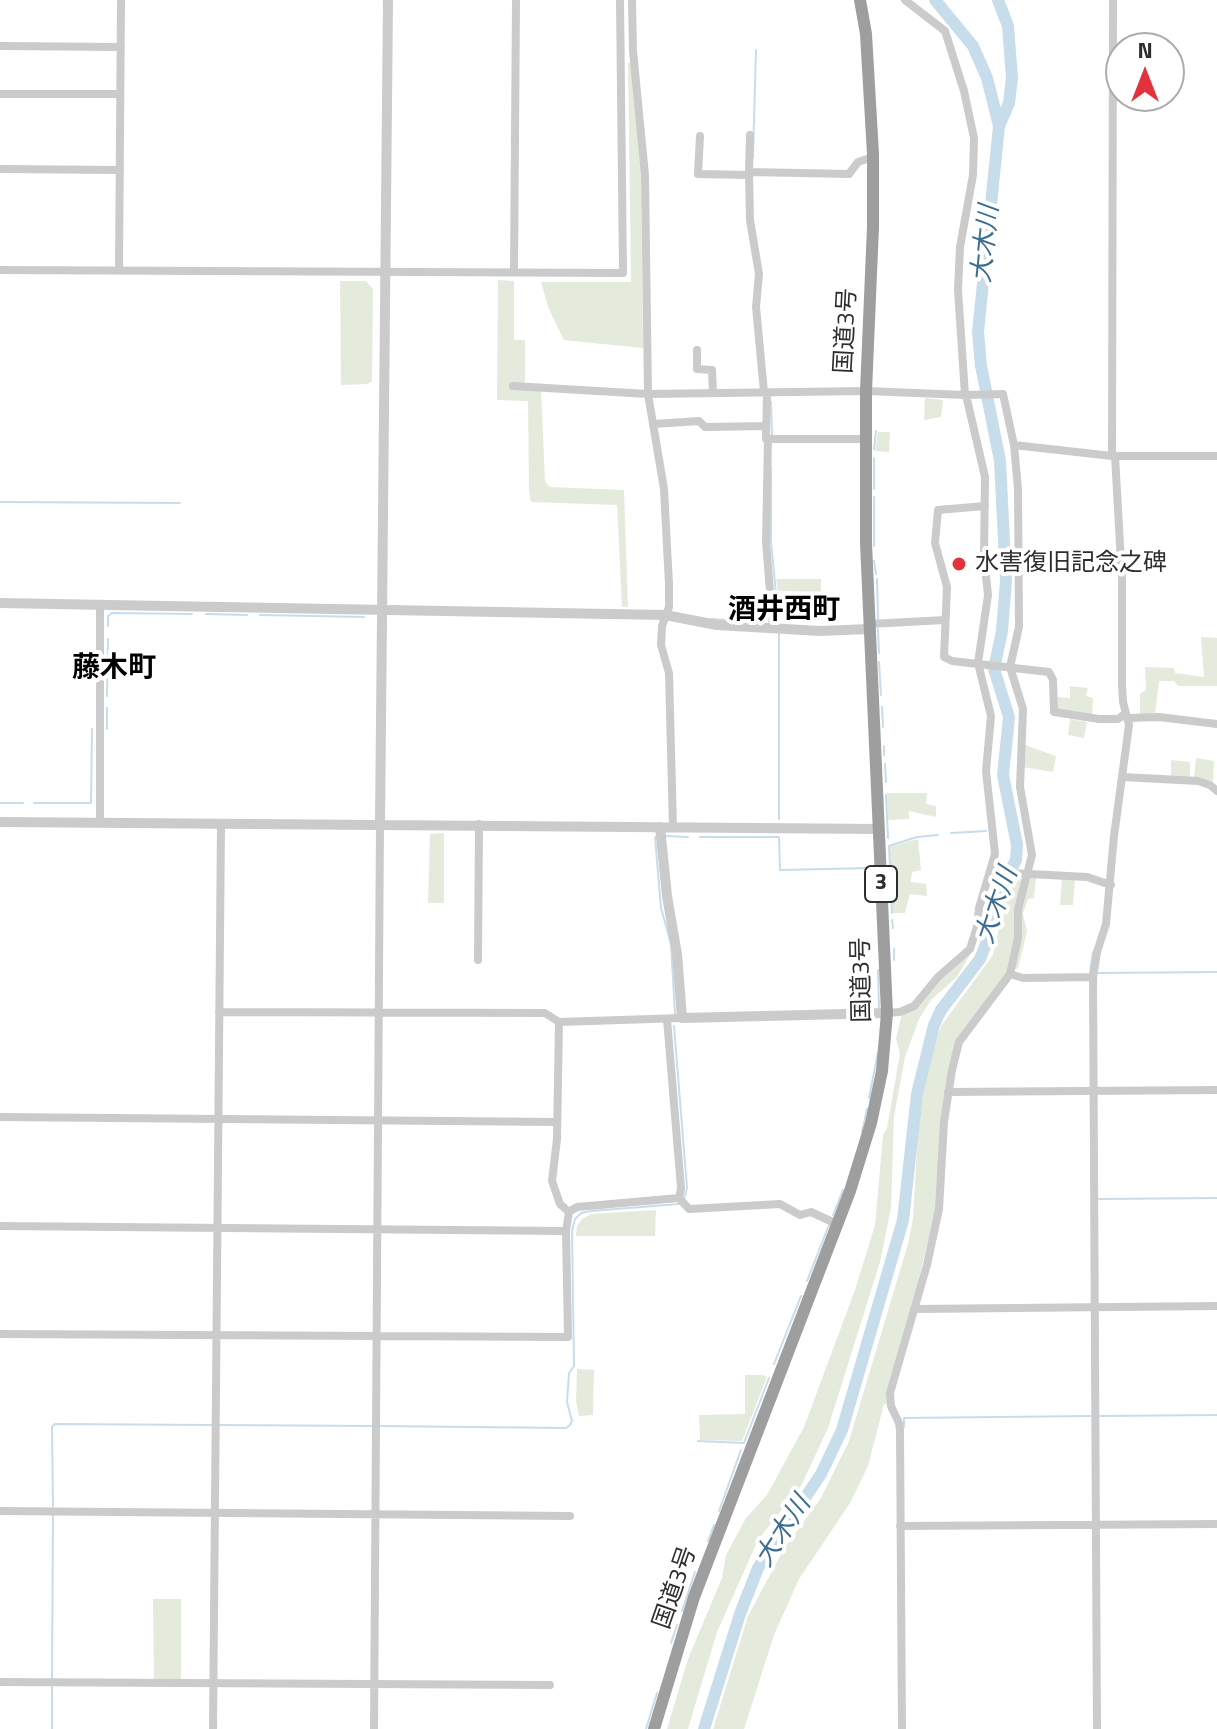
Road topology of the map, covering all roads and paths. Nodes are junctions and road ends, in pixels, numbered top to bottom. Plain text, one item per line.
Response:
1 (121, 0) edge
2 (388, 0) edge
3 (516, 0) edge
4 (620, 0) edge
5 (632, 0) edge
6 (860, 0) edge
7 (905, 0) edge
8 (1113, 0) edge
9 (0, 46) edge
10 (121, 47) junction
11 (0, 94) edge
12 (120, 94) junction
13 (750, 135) dead end
14 (700, 136) dead end
15 (873, 157) junction
16 (0, 169) edge
17 (120, 170) junction
18 (749, 173) junction
19 (0, 270) edge
20 (119, 270) junction
21 (385, 271) junction
22 (514, 272) junction
23 (697, 350) dead end
24 (513, 386) dead end
25 (866, 391) junction
26 (765, 392) junction
27 (713, 393) junction
28 (648, 394) junction
29 (966, 395) junction
30 (654, 424) junction
31 (766, 426) junction
32 (768, 439) junction
33 (866, 439) junction
34 (1014, 445) junction
35 (1114, 456) junction
36 (1217, 456) edge
37 (985, 506) junction
38 (0, 603) edge
39 (100, 606) junction
40 (383, 610) junction
41 (665, 615) junction
42 (945, 620) junction
43 (869, 627) junction
44 (773, 628) junction
45 (978, 663) junction
46 (1010, 667) junction
47 (1127, 716) junction
48 (1217, 724) edge
49 (1123, 777) junction
50 (1217, 791) edge
51 (0, 822) edge
52 (100, 822) junction
53 (221, 823) junction
54 (380, 823) junction
55 (479, 824) junction
56 (660, 827) junction
57 (673, 827) junction
58 (879, 829) junction
59 (993, 872) junction
60 (1026, 874) junction
61 (1111, 885) junction
62 (478, 960) dead end
63 (1010, 974) junction
64 (1093, 977) junction
65 (219, 1012) junction
66 (378, 1012) junction
67 (887, 1013) junction
68 (682, 1018) junction
69 (667, 1019) junction
70 (559, 1022) junction
71 (1217, 1090) edge
72 (1095, 1091) junction
73 (948, 1092) junction
74 (0, 1117) edge
75 (219, 1120) junction
76 (378, 1120) junction
77 (557, 1122) junction
78 (682, 1202) junction
79 (569, 1212) junction
80 (837, 1224) junction
81 (0, 1226) edge
82 (218, 1228) junction
83 (378, 1229) junction
84 (566, 1231) junction
85 (1217, 1306) edge
86 (1096, 1307) junction
87 (914, 1309) junction
88 (0, 1334) edge
89 (217, 1336) junction
90 (376, 1336) junction
91 (0, 1511) edge
92 (216, 1512) junction
93 (376, 1514) junction
94 (570, 1516) dead end
95 (1217, 1524) edge
96 (1096, 1525) junction
97 (900, 1526) junction
98 (0, 1682) edge
99 (214, 1682) junction
100 (374, 1685) junction
101 (550, 1685) dead end
102 (213, 1729) edge
103 (374, 1729) edge
104 (654, 1729) edge
105 (902, 1729) edge
106 (1097, 1729) edge

1 - 10 street
2 - 21 street
3 - 22 street
4 - 22 street
5 - 28 street
6 - 15 highway, 国道3号 / 3
7 - 29 street
8 - 35 street
9 - 10 street
10 - 12 street
11 - 12 street
12 - 17 street
13 - 18 street
14 - 18 street
15 - 18 street
15 - 25 highway, 国道3号 / 3
16 - 17 street
17 - 20 street
18 - 26 street
19 - 20 street
20 - 21 street
21 - 22 street
21 - 40 street
23 - 27 street
24 - 28 street
25 - 26 street
25 - 29 street
25 - 33 highway, 国道3号 / 3
26 - 27 street
26 - 31 street
27 - 28 street
28 - 30 street
29 - 34 street
29 - 37 street
30 - 31 street
30 - 41 street
31 - 32 street
32 - 33 street
32 - 44 street
33 - 43 highway, 国道3号 / 3
34 - 35 street
34 - 46 street
35 - 36 street
35 - 47 street
37 - 42 street
37 - 45 street
38 - 39 street
39 - 40 street
39 - 52 street
40 - 41 street
40 - 54 street
41 - 44 street
41 - 57 street
42 - 43 street
42 - 45 street
43 - 44 street
43 - 58 highway, 国道3号 / 3
45 - 46 street
45 - 59 street
46 - 47 street
46 - 60 street
47 - 48 street
47 - 49 street
49 - 50 street
49 - 61 street
51 - 52 street
52 - 53 street
53 - 54 street
53 - 65 street
54 - 55 street
54 - 66 street
55 - 56 street
55 - 62 street
56 - 57 street
56 - 68 street
57 - 58 street
58 - 67 highway, 国道3号 / 3
59 - 60 street
59 - 67 street
60 - 61 street
60 - 63 street
61 - 64 street
63 - 64 street
63 - 73 street
64 - 72 street
65 - 66 street
65 - 75 street
66 - 70 street
66 - 76 street
67 - 68 street
67 - 80 highway, 国道3号 / 3
68 - 69 street
69 - 70 street
69 - 78 street
70 - 77 street
71 - 72 street
72 - 73 street
72 - 86 street
73 - 87 street
74 - 75 street
75 - 76 street
75 - 82 street
76 - 77 street
76 - 83 street
77 - 79 street
78 - 79 street
78 - 80 street
79 - 84 street
80 - 104 highway, 国道3号 / 3
81 - 82 street
82 - 83 street
82 - 89 street
83 - 84 street
83 - 90 street
84 - 90 street
85 - 86 street
86 - 87 street
86 - 96 street
87 - 97 street
88 - 89 street
89 - 90 street
89 - 92 street
90 - 93 street
91 - 92 street
92 - 93 street
92 - 99 street
93 - 94 street
93 - 100 street
95 - 96 street
96 - 97 street
96 - 106 street
97 - 105 street
98 - 99 street
99 - 100 street
99 - 102 street
100 - 101 street
100 - 103 street

